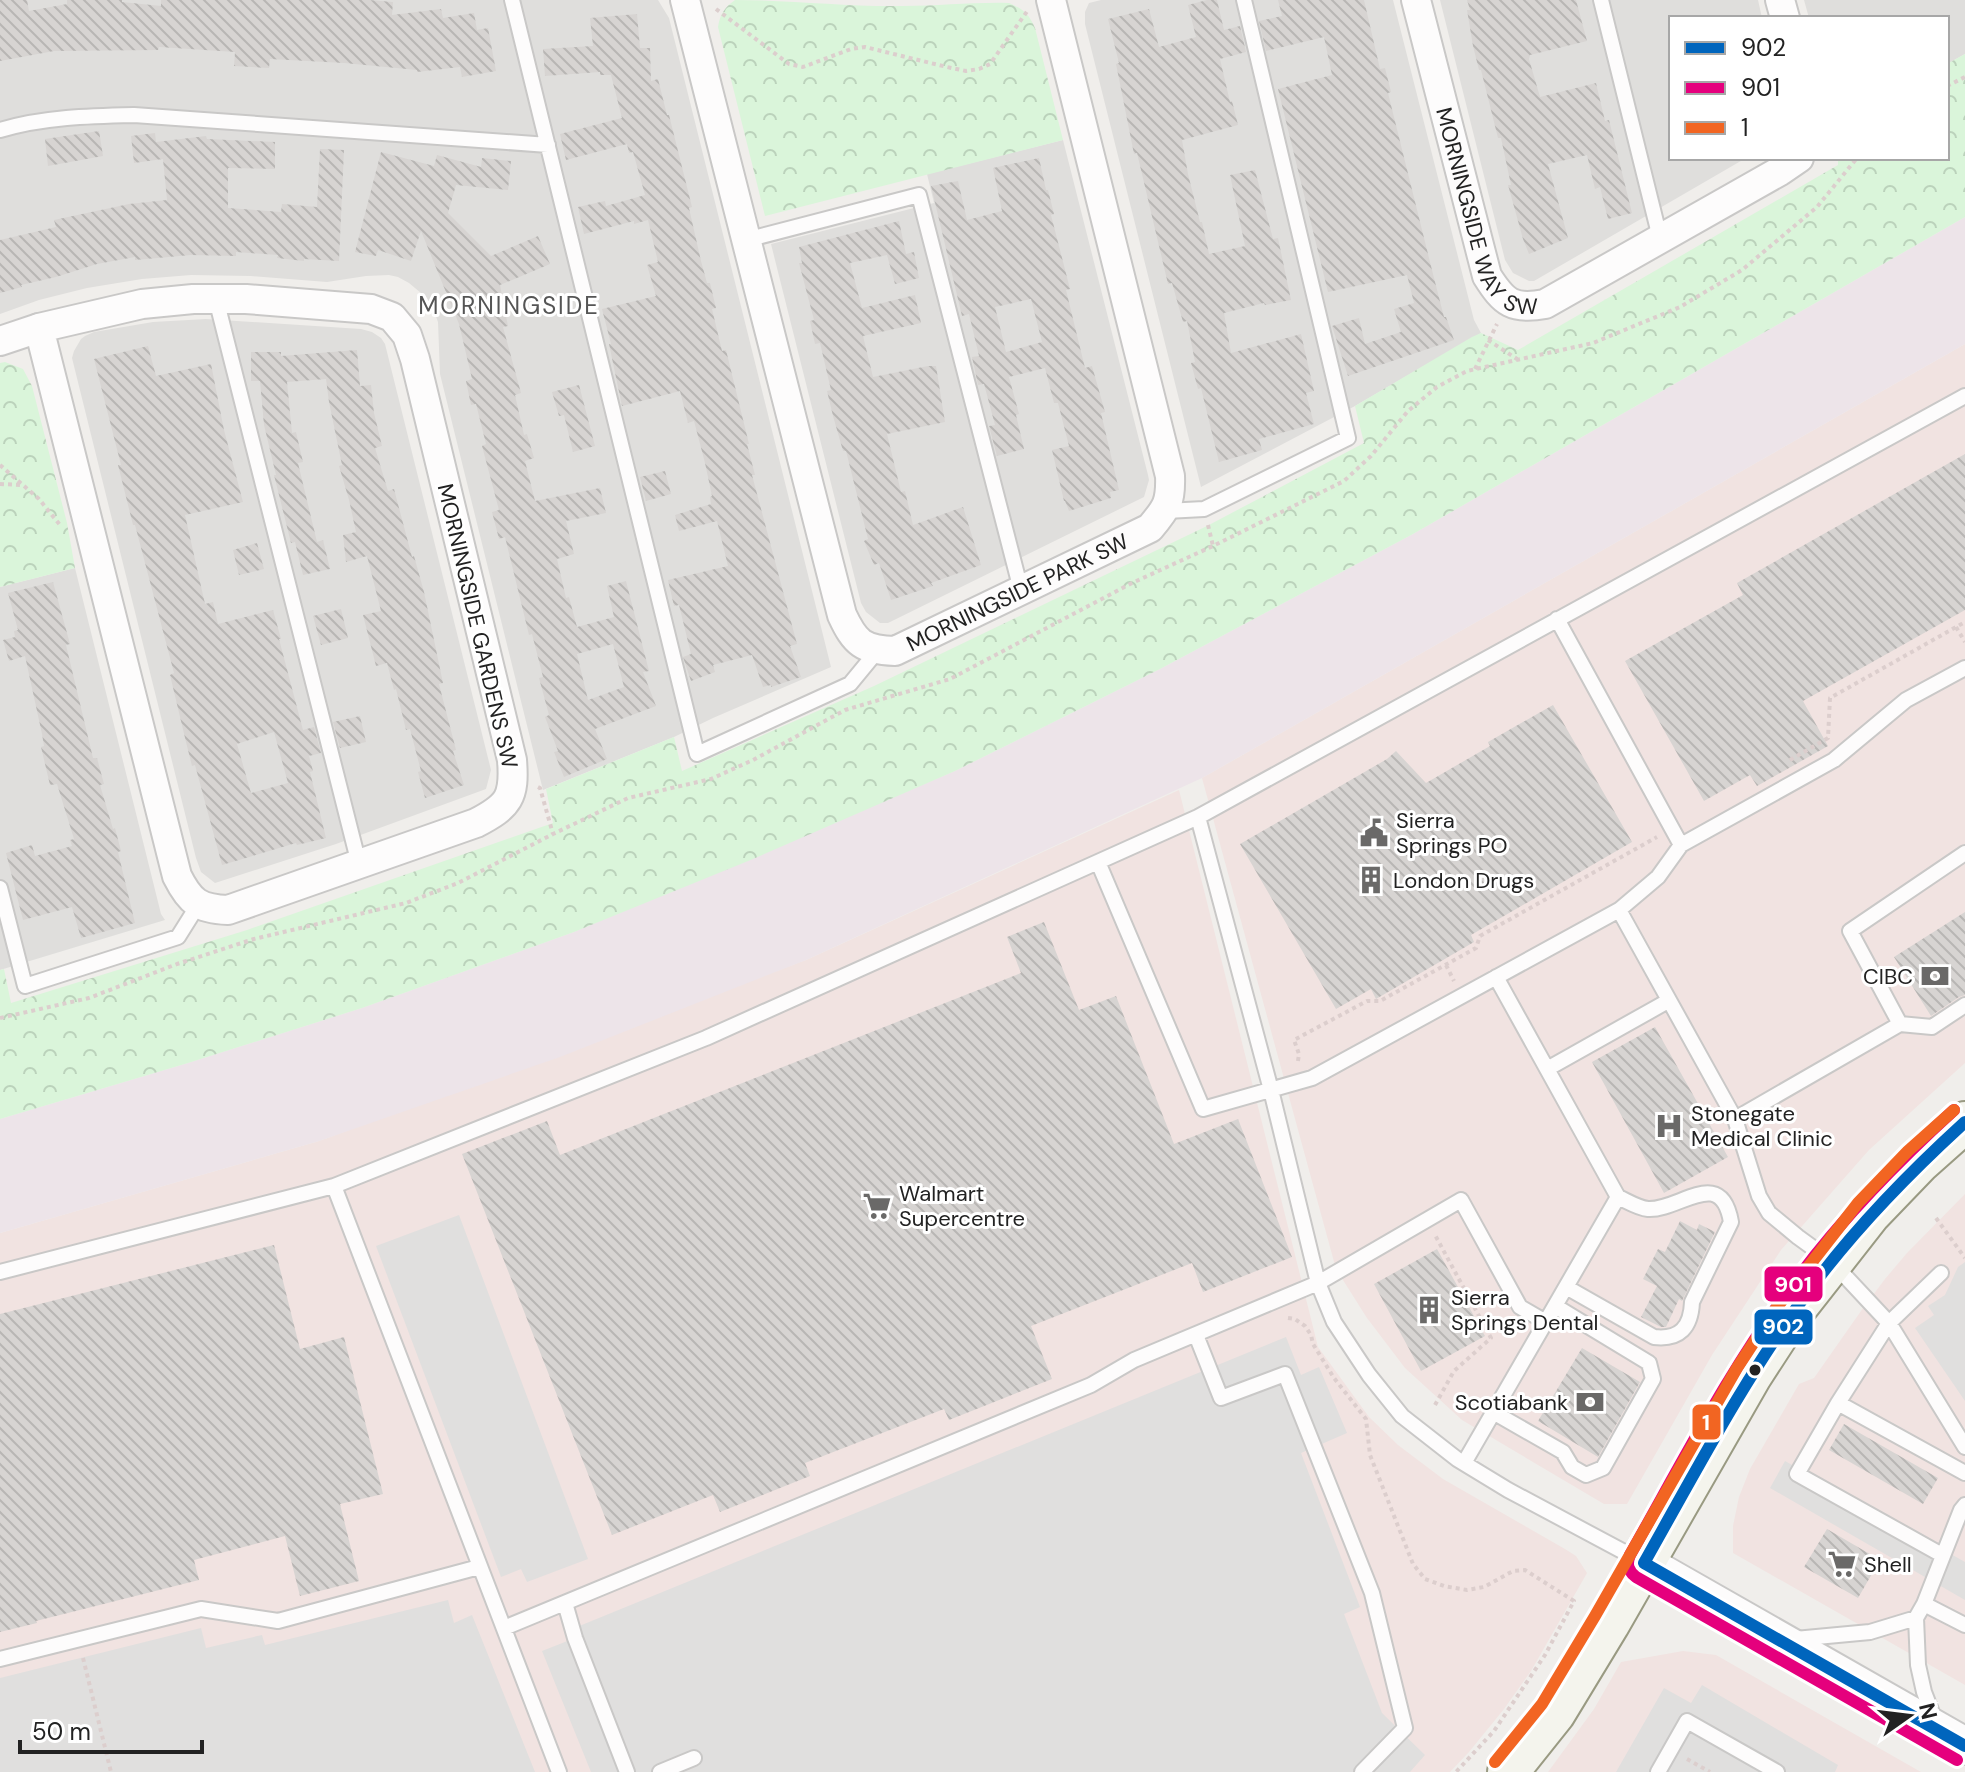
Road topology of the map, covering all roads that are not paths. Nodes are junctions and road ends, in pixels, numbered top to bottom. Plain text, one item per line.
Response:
1 (512, 0) edge
2 (685, 0) edge
3 (1051, 0) edge
4 (1244, 0) edge
5 (1416, 0) edge
6 (1601, 0) edge
7 (0, 130) edge
8 (548, 145) junction
9 (1796, 160) edge
10 (1660, 238) junction
11 (746, 240) junction
12 (216, 299) junction
13 (39, 328) junction
14 (0, 341) edge
15 (1965, 396) edge
16 (1166, 511) junction
17 (1021, 590) junction
18 (1557, 619) junction
19 (878, 650) junction
20 (1965, 668) edge
21 (1198, 817) junction
22 (1681, 845) junction
23 (1965, 853) edge
24 (1098, 862) junction
25 (359, 864) junction
26 (0, 888) edge
27 (198, 905) junction
28 (1619, 910) junction
29 (1496, 977) junction
30 (1668, 1001) junction
31 (1965, 1005) edge
32 (1900, 1024) junction
33 (1547, 1069) junction
34 (1271, 1090) junction
35 (1735, 1119) junction
36 (1965, 1122) edge
37 (334, 1186) junction
38 (1618, 1197) junction
39 (1831, 1261) junction
40 (0, 1272) edge
41 (1941, 1273) dead end
42 (1318, 1283) junction
43 (1566, 1287) junction
44 (1555, 1306) junction
45 (1546, 1322) junction
46 (1889, 1323) junction
47 (1196, 1335) junction
48 (1838, 1403) junction
49 (1493, 1412) junction
50 (1965, 1447) edge
51 (1464, 1463) junction
52 (1965, 1473) edge
53 (1965, 1505) edge
54 (1942, 1555) junction
55 (1644, 1563) junction
56 (479, 1567) junction
57 (565, 1603) junction
58 (1924, 1604) junction
59 (1916, 1618) junction
60 (1965, 1625) edge
61 (504, 1628) junction
62 (1782, 1641) junction
63 (0, 1659) edge
64 (1953, 1740) edge
65 (694, 1758) dead end
66 (559, 1772) edge
67 (627, 1772) edge
68 (660, 1772) edge
69 (1362, 1772) edge
70 (1508, 1772) edge
71 (1658, 1772) edge
72 (1777, 1772) edge

1 - 8 lane
2 - 11 street, MORNINGSIDE PARK SW
3 - 16 street
4 - 16 lane
5 - 10 street, MORNINGSIDE WAY SW
6 - 10 lane
7 - 8 lane
8 - 19 lane
9 - 10 street, MORNINGSIDE WAY SW
11 - 17 lane
11 - 19 street, MORNINGSIDE PARK SW
12 - 13 street, MORNINGSIDE GARDENS SW
12 - 25 lane
12 - 25 street, MORNINGSIDE GARDENS SW
13 - 14 street, MORNINGSIDE GARDENS SW
13 - 27 street
15 - 18 lane
16 - 17 street, MORNINGSIDE PARK SW
17 - 19 street, MORNINGSIDE PARK SW
18 - 21 lane
18 - 22 lane
20 - 22 lane
21 - 24 lane
21 - 34 lane
22 - 28 lane
23 - 32 lane
24 - 34 lane
24 - 37 lane
25 - 27 street, MORNINGSIDE GARDENS SW
26 - 27 lane
28 - 29 lane
28 - 30 lane
29 - 33 lane
29 - 34 lane
30 - 33 lane
30 - 35 lane
31 - 32 lane
32 - 35 lane
33 - 38 lane
34 - 42 lane
35 - 39 lane
36 - 39 main road
37 - 40 lane
37 - 56 lane
38 - 43 lane
38 - 43 lane
39 - 46 lane
39 - 55 main road
41 - 46 lane
42 - 45 lane
42 - 47 lane
42 - 51 lane
43 - 44 lane
44 - 45 lane
44 - 49 lane
45 - 49 lane
46 - 48 lane
46 - 50 lane
47 - 57 lane
47 - 69 lane
48 - 52 lane
48 - 54 lane
49 - 51 lane
51 - 55 lane
53 - 54 lane
54 - 58 lane
55 - 62 street
55 - 70 main road
56 - 61 lane
56 - 63 lane
57 - 61 lane
57 - 67 lane
58 - 59 lane
58 - 60 lane
59 - 62 lane
59 - 64 lane
61 - 66 lane
62 - 64 street
65 - 68 lane
71 - 72 lane

